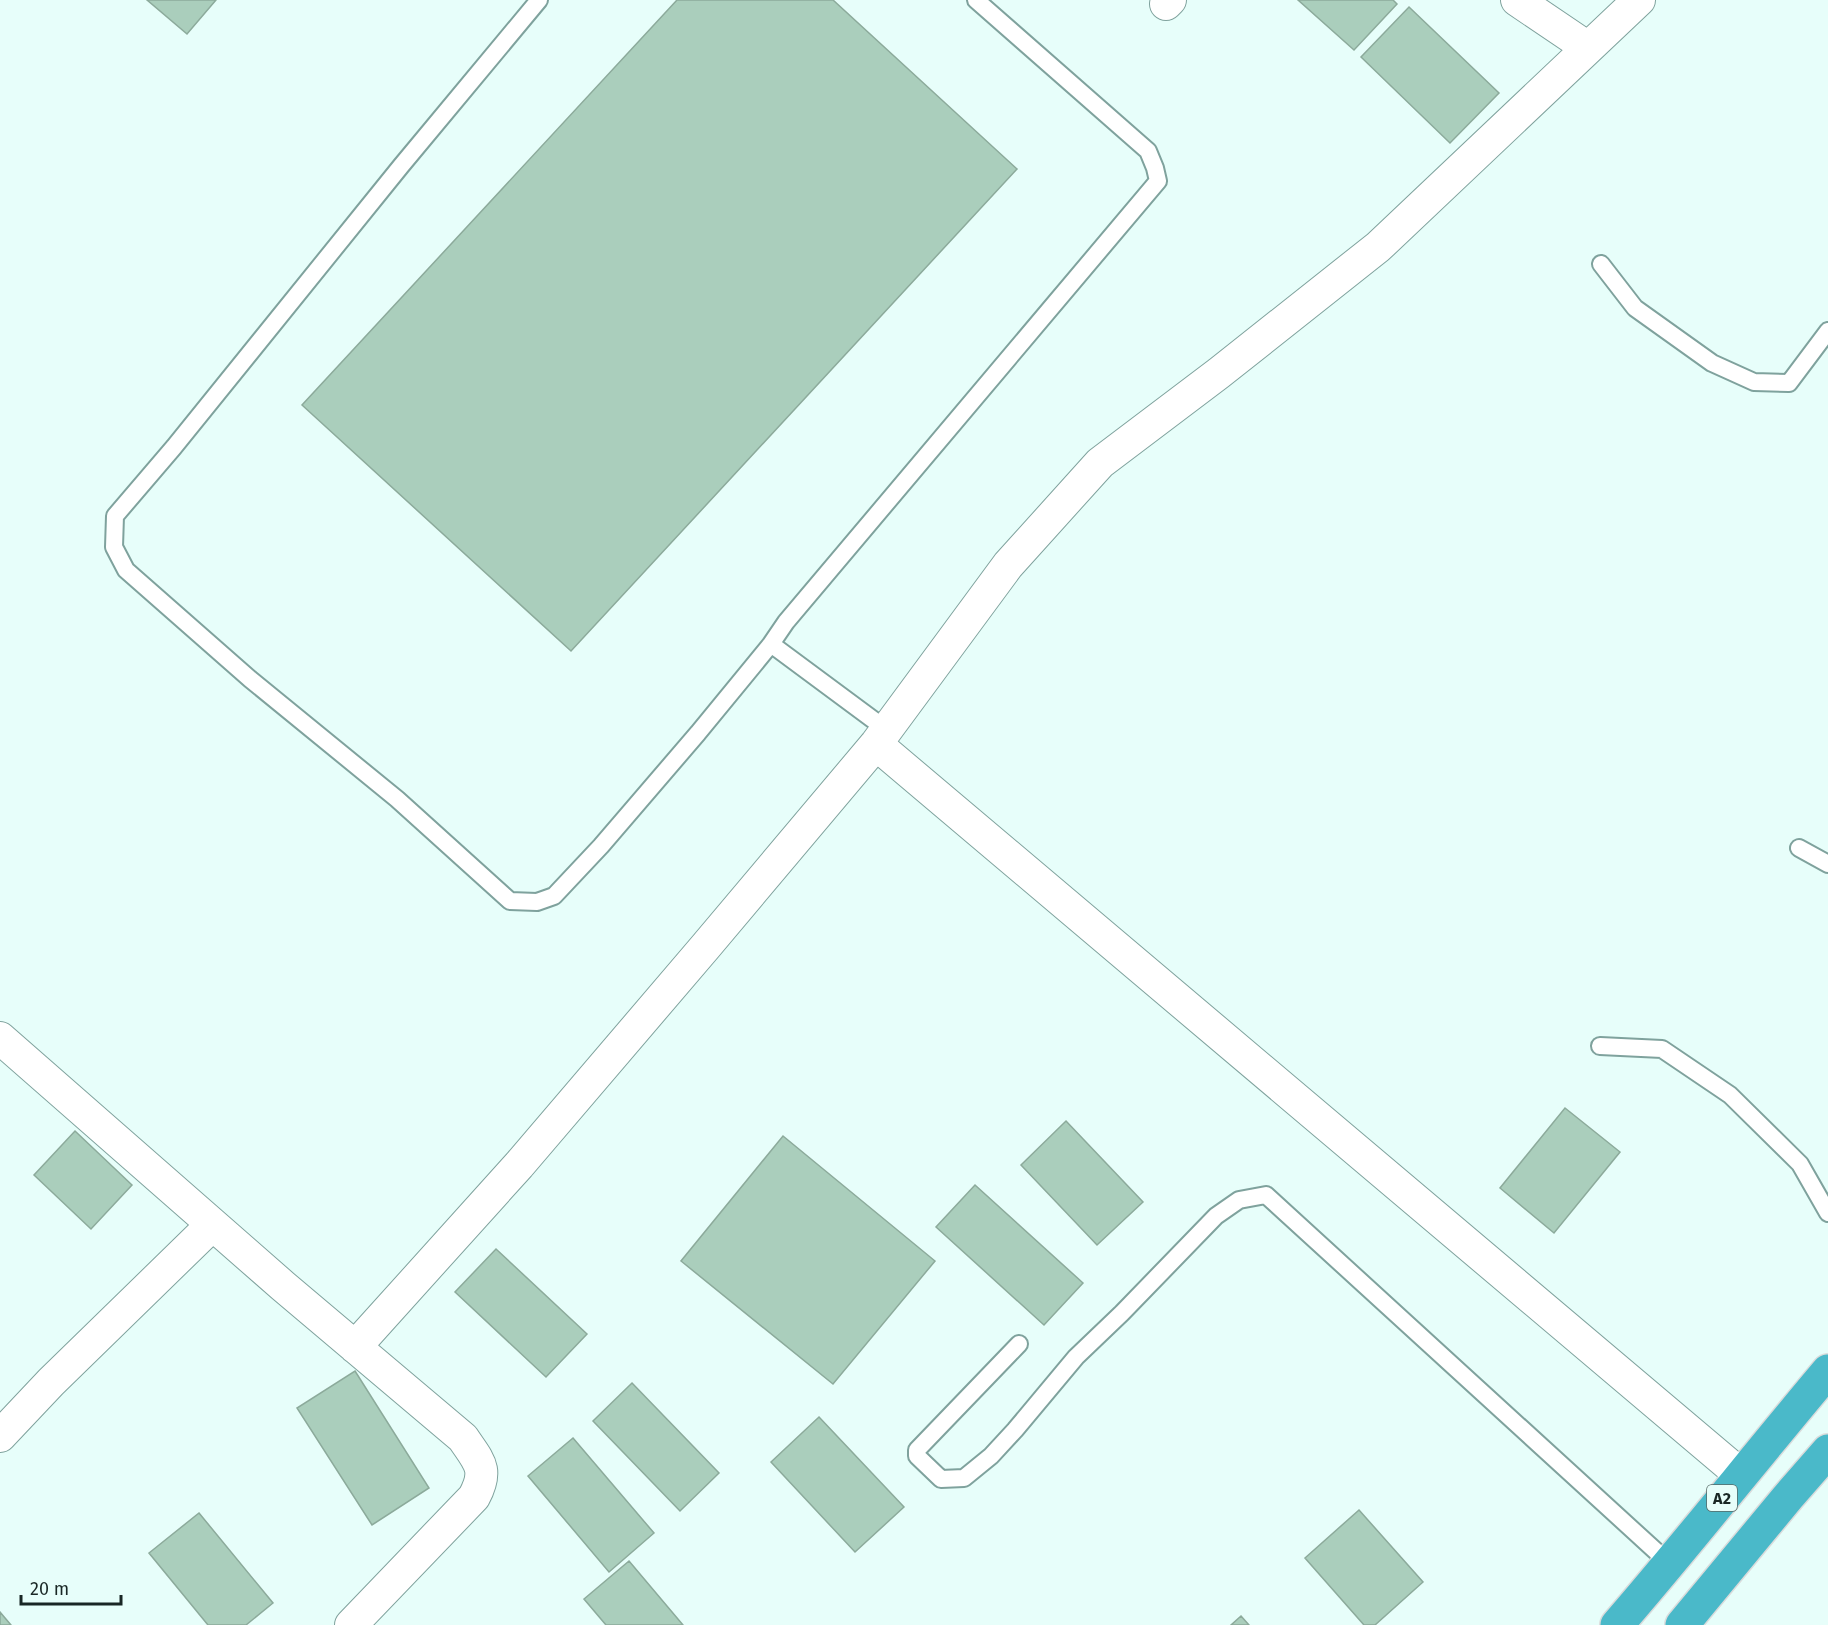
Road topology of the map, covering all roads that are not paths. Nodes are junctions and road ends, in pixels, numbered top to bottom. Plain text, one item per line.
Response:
1 (539, 0) edge
2 (976, 0) edge
3 (1517, 0) edge
4 (1639, 0) edge
5 (1588, 48) junction
6 (1601, 264) dead end
7 (1828, 331) edge
8 (771, 644) junction
9 (881, 737) junction
10 (1799, 848) dead end
11 (1828, 864) edge
12 (0, 1038) edge
13 (1600, 1046) dead end
14 (1828, 1213) edge
15 (212, 1225) junction
16 (1019, 1344) dead end
17 (355, 1347) junction
18 (1828, 1371) edge
19 (0, 1436) edge
20 (1828, 1451) edge
21 (1741, 1475) junction
22 (1670, 1564) junction
23 (351, 1625) edge
24 (1617, 1625) edge
25 (1682, 1625) edge

1 - 8 lane
2 - 8 lane
3 - 5 street
4 - 5 street
5 - 9 street
6 - 7 lane
8 - 9 lane
9 - 17 street
9 - 21 street
10 - 11 lane
12 - 15 street
13 - 14 lane
15 - 17 street
15 - 19 street
16 - 22 lane
17 - 23 street
18 - 21 highway, A2
20 - 25 highway
21 - 22 highway, A2
22 - 24 highway, A2

